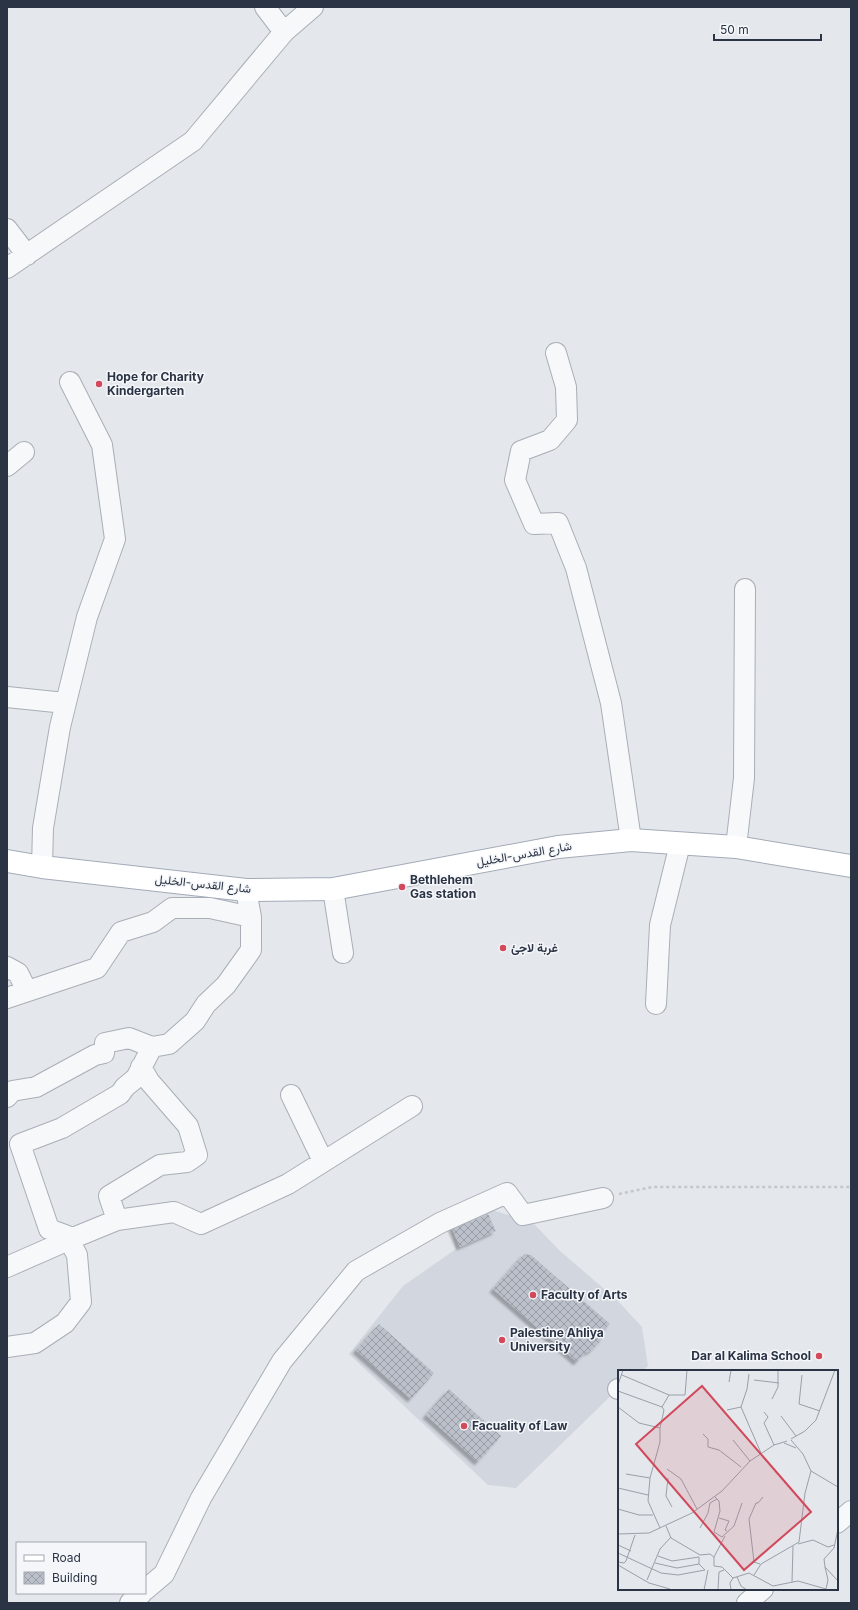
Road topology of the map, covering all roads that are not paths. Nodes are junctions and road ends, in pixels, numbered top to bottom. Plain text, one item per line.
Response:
1 (264, 7) edge
2 (313, 7) edge
3 (284, 32) junction
4 (7, 229) edge
5 (27, 255) junction
6 (7, 268) edge
7 (556, 353) dead end
8 (70, 382) dead end
9 (24, 452) dead end
10 (7, 466) edge
11 (745, 589) dead end
12 (7, 697) edge
13 (66, 704) junction
14 (631, 840) junction
15 (680, 844) junction
16 (736, 847) junction
17 (7, 861) edge
18 (851, 866) edge
19 (42, 867) junction
20 (333, 889) junction
21 (246, 890) junction
22 (251, 917) junction
23 (343, 953) dead end
24 (7, 968) edge
25 (27, 991) junction
26 (7, 998) edge
27 (656, 1004) dead end
28 (152, 1047) junction
29 (141, 1068) junction
30 (291, 1095) dead end
31 (7, 1097) edge
32 (412, 1106) dead end
33 (324, 1161) junction
34 (603, 1198) road end
35 (117, 1220) junction
36 (71, 1239) junction
37 (7, 1267) edge
38 (7, 1347) edge
39 (851, 1511) edge
40 (838, 1523) edge
41 (146, 1589) edge
42 (762, 1590) edge
43 (141, 1594) edge
44 (130, 1603) edge
45 (747, 1603) edge

1 - 3 street
2 - 3 street
3 - 5 street
4 - 5 street
5 - 6 street
7 - 14 street
8 - 13 street
9 - 10 street
11 - 16 street
12 - 13 street
13 - 19 street
14 - 15 main road, شارع القدس-الخليل
14 - 20 main road, شارع القدس-الخليل
15 - 16 main road, شارع القدس-الخليل
15 - 27 street
16 - 18 main road, شارع القدس-الخليل
17 - 19 main road, شارع القدس-الخليل
19 - 21 main road, شارع القدس-الخليل
20 - 21 main road, شارع القدس-الخليل
20 - 23 street
21 - 22 street
22 - 25 street
22 - 28 street
24 - 25 street
25 - 26 street
28 - 29 street
28 - 31 street
29 - 35 street
29 - 36 street
30 - 33 street
32 - 33 street
33 - 35 street
34 - 41 street
35 - 36 street
36 - 37 street
36 - 38 street
39 - 40 street
42 - 45 street
43 - 44 street

